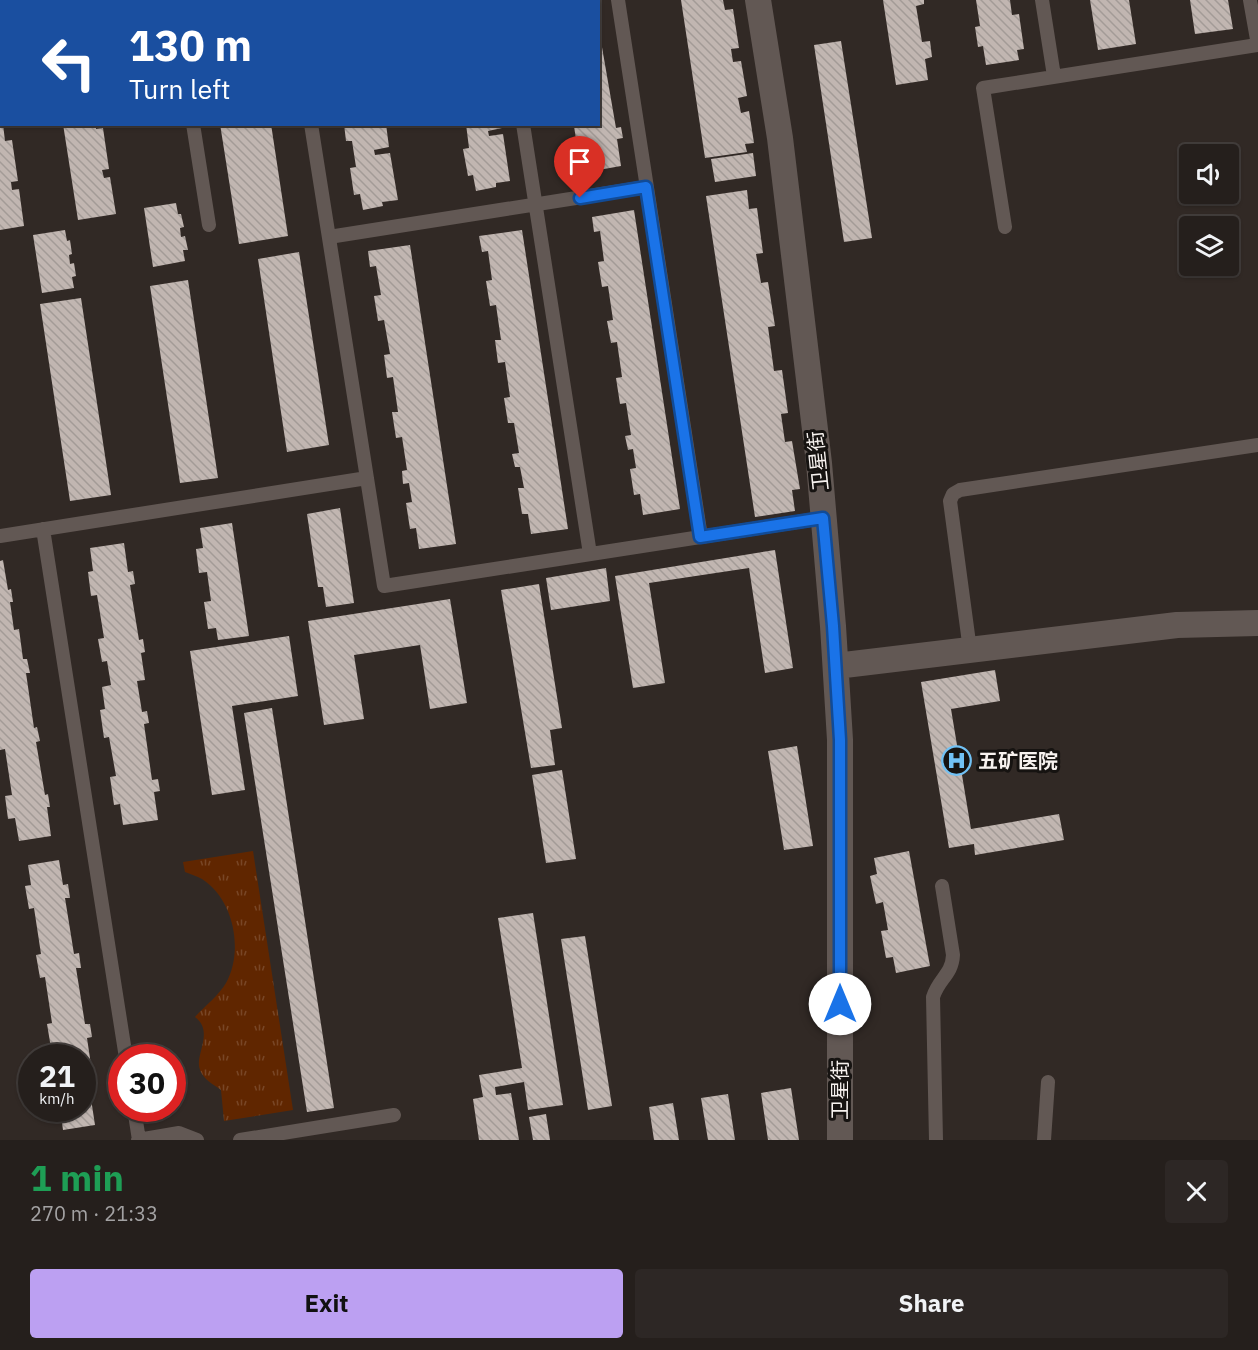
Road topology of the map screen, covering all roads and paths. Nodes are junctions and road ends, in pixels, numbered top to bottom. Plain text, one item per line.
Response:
1 (618, 0) edge
2 (758, 0) edge
3 (1042, 0) edge
4 (1250, 0) edge
5 (1258, 45) edge
6 (1054, 76) junction
7 (193, 126) edge
8 (311, 126) edge
9 (523, 126) edge
10 (646, 187) junction
11 (535, 205) junction
12 (209, 225) dead end
13 (1005, 227) dead end
14 (329, 237) junction
15 (1258, 445) edge
16 (367, 478) junction
17 (823, 518) junction
18 (44, 529) junction
19 (0, 536) edge
20 (700, 537) junction
21 (590, 554) junction
22 (1258, 623) edge
23 (970, 650) junction
24 (836, 666) junction
25 (942, 886) dead end
26 (124, 1044) edge
27 (1047, 1082) dead end
28 (394, 1115) dead end
29 (136, 1122) edge
30 (180, 1137) edge
31 (139, 1140) edge
32 (197, 1140) edge
33 (240, 1140) edge
34 (840, 1140) edge
35 (936, 1140) edge
36 (1043, 1140) edge

1 - 10 lane
2 - 17 street, 卫星街
3 - 6 lane
4 - 5 lane
5 - 6 lane
6 - 13 lane
7 - 12 lane
8 - 14 lane
9 - 11 lane
10 - 11 lane
10 - 20 lane
11 - 14 lane
11 - 21 lane
14 - 16 lane
15 - 23 lane
16 - 18 lane
16 - 21 lane
17 - 20 lane
17 - 24 street, 卫星街
18 - 19 lane
18 - 26 lane
20 - 21 lane
22 - 23 street
23 - 24 street
24 - 34 street, 卫星街
25 - 35 lane
27 - 36 lane
28 - 33 lane
29 - 31 lane
30 - 31 lane
30 - 32 lane

